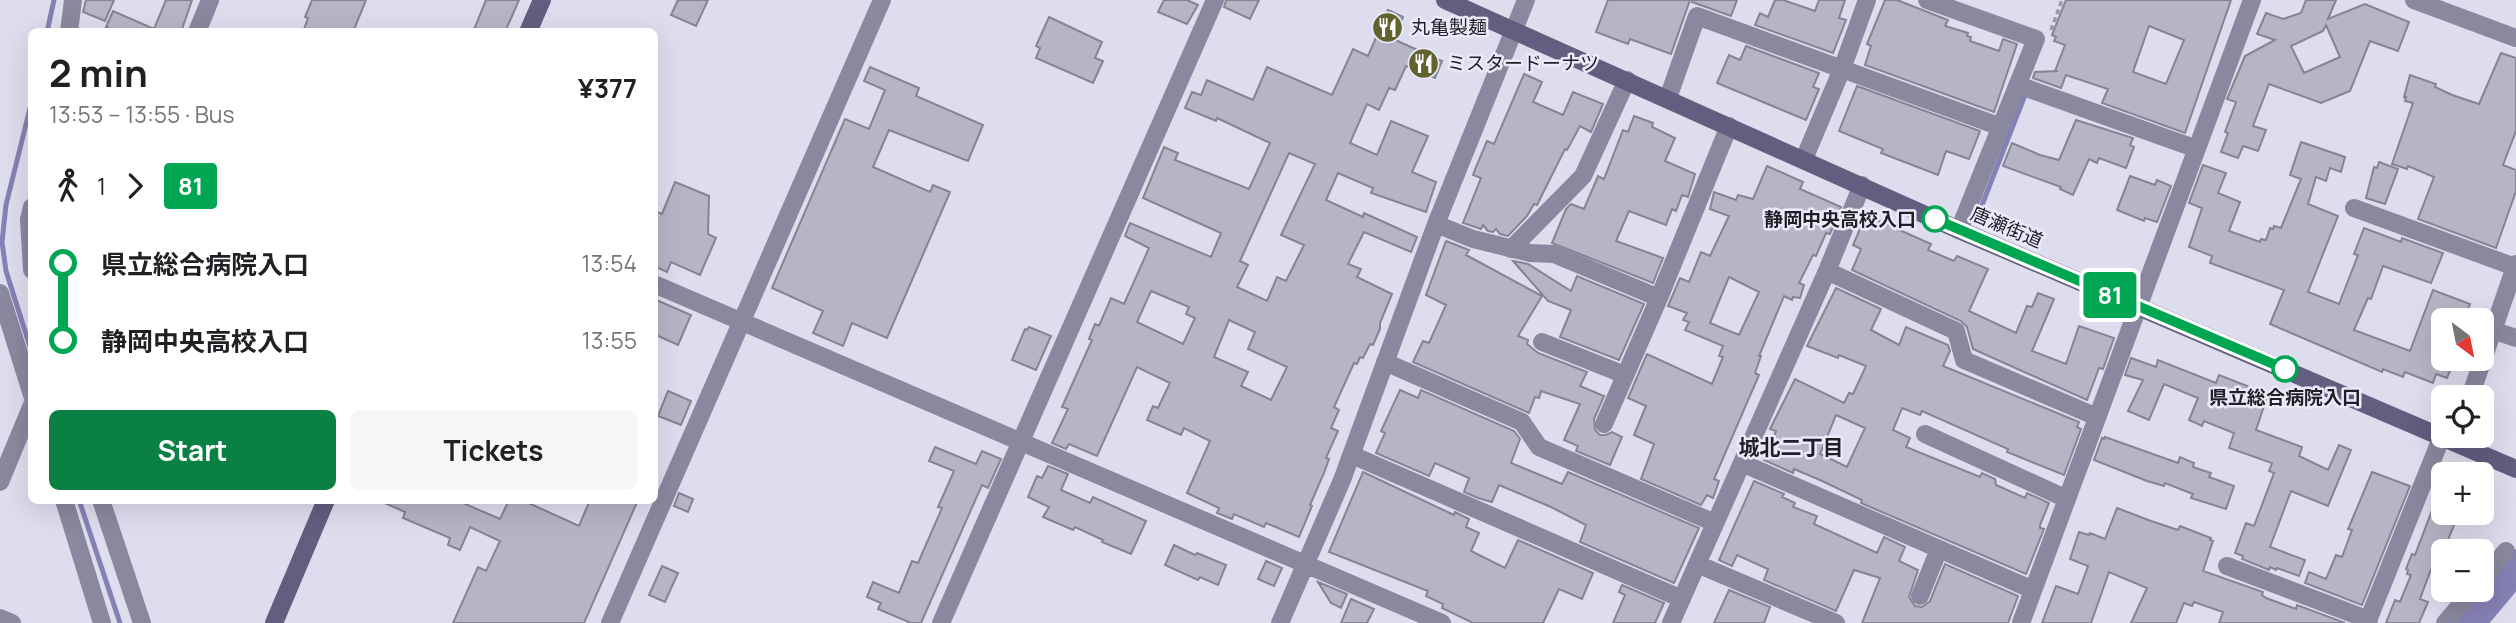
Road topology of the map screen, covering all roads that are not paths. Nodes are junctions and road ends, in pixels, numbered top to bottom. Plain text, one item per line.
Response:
1 (73, 0) edge
2 (210, 0) edge
3 (542, 0) edge
4 (881, 0) edge
5 (1215, 0) edge
6 (1445, 0) edge
7 (1526, 0) edge
8 (1867, 0) edge
9 (1927, 0) edge
10 (2252, 0) edge
11 (2414, 0) edge
12 (74, 28) edge
13 (199, 28) edge
14 (530, 28) edge
15 (1513, 30) junction
16 (2516, 38) edge
17 (1842, 69) junction
18 (1627, 80) junction
19 (2018, 85) junction
20 (1668, 98) junction
21 (1729, 126) junction
22 (2001, 127) junction
23 (2197, 149) junction
24 (1804, 159) junction
25 (1862, 185) junction
26 (2354, 208) dead end
27 (1436, 224) junction
28 (1959, 230) junction
29 (1511, 249) junction
30 (2516, 265) edge
31 (1828, 271) junction
32 (658, 286) edge
33 (0, 293) edge
34 (1658, 298) junction
35 (2138, 307) junction
36 (742, 322) junction
37 (2495, 331) junction
38 (2516, 338) edge
39 (1542, 342) dead end
40 (1385, 362) junction
41 (1625, 375) junction
42 (28, 382) edge
43 (2475, 385) edge
44 (28, 415) edge
45 (2097, 417) junction
46 (1604, 424) dead end
47 (2431, 430) edge
48 (1925, 434) dead end
49 (1021, 442) junction
50 (2446, 448) edge
51 (2472, 448) edge
52 (1352, 455) junction
53 (1742, 463) junction
54 (2516, 469) edge
55 (0, 482) edge
56 (2067, 499) junction
57 (65, 504) edge
58 (102, 504) edge
59 (324, 504) edge
60 (1715, 523) junction
61 (1939, 549) junction
62 (2506, 551) dead end
63 (1306, 563) junction
64 (1697, 564) junction
65 (2227, 566) dead end
66 (2494, 566) edge
67 (2033, 590) junction
68 (1920, 596) dead end
69 (1682, 599) junction
70 (2463, 602) edge
71 (0, 618) edge
72 (2368, 621) edge
73 (12, 623) edge
74 (102, 623) edge
75 (142, 623) edge
76 (274, 623) edge
77 (610, 623) edge
78 (941, 623) edge
79 (1280, 623) edge
80 (1442, 623) edge
81 (1671, 623) edge
82 (1836, 623) edge
83 (2021, 623) edge
84 (2445, 623) edge

1 - 12 street
2 - 13 street
3 - 14 street
4 - 36 street
5 - 49 street
6 - 15 street, 唐瀬街道
7 - 15 street
8 - 17 street
9 - 19 street
10 - 23 street
11 - 16 street
15 - 18 street, 唐瀬街道
15 - 27 street
17 - 20 street
17 - 22 street
17 - 24 street
18 - 20 street, 唐瀬街道
18 - 29 street
19 - 22 street
19 - 23 street
20 - 21 street, 唐瀬街道
21 - 24 street, 唐瀬街道
21 - 34 street
22 - 28 street
23 - 35 street
24 - 25 street, 唐瀬街道
25 - 28 street, 唐瀬街道
25 - 31 street
26 - 30 street
27 - 29 street
27 - 40 street
28 - 35 street, 唐瀬街道
29 - 34 street
30 - 37 street
31 - 45 street
31 - 53 street
32 - 36 street
33 - 42 street
34 - 41 street
35 - 45 street
35 - 47 street, 唐瀬街道
36 - 49 street
36 - 77 street
37 - 38 street
37 - 43 street
39 - 41 street
40 - 52 street
40 - 60 street
41 - 46 street
44 - 55 street
45 - 56 street
48 - 56 street
49 - 63 street
49 - 78 street
50 - 72 street
51 - 54 street, 唐瀬街道
52 - 63 street
52 - 69 street
53 - 60 street
53 - 61 street
56 - 67 street
57 - 74 street
58 - 75 street
59 - 76 street
60 - 64 street
61 - 67 street
61 - 68 street
62 - 66 street
63 - 79 street
63 - 80 street
64 - 69 street
64 - 82 street
65 - 72 street
67 - 83 street
69 - 81 street
70 - 84 street
71 - 73 street

